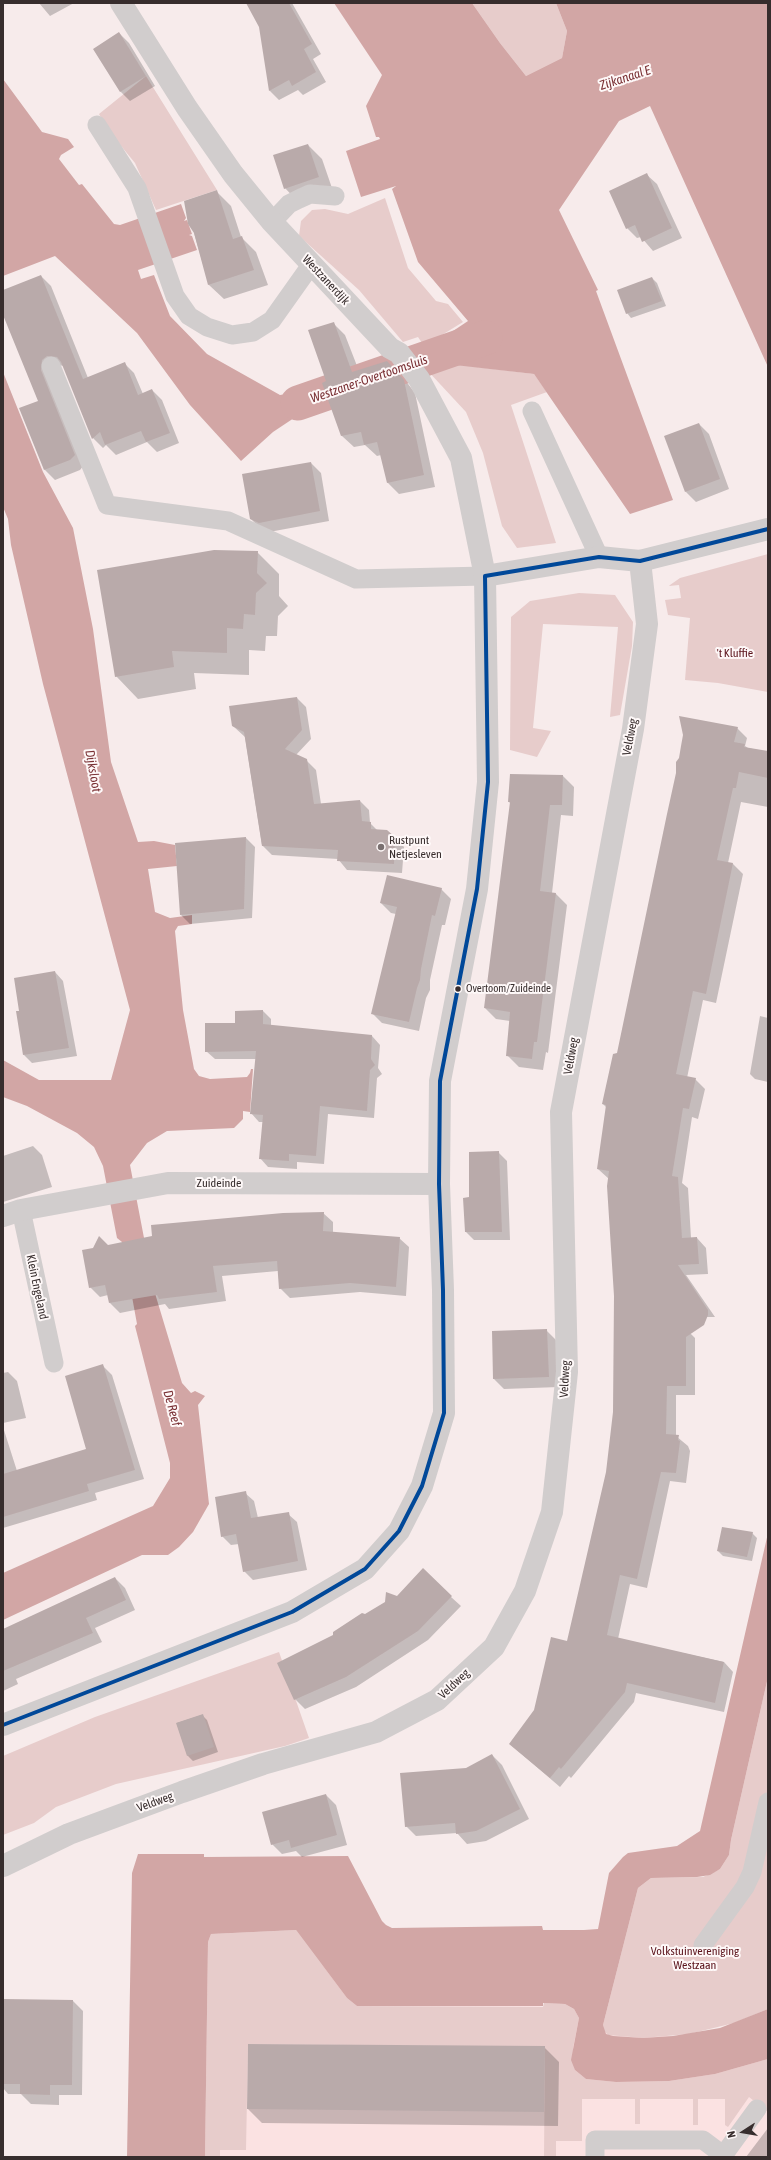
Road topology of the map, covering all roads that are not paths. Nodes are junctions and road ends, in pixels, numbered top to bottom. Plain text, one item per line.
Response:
1 (121, 3) edge
2 (97, 125) dead end
3 (335, 196) dead end
4 (272, 222) junction
5 (311, 265) junction
6 (51, 366) dead end
7 (532, 411) dead end
8 (768, 529) edge
9 (598, 558) junction
10 (640, 562) junction
11 (485, 576) junction
12 (439, 1184) junction
13 (12, 1213) edge
14 (54, 1364) dead end
15 (3, 1725) edge
16 (768, 1802) edge
17 (3, 1866) edge
18 (703, 1945) dead end
19 (757, 2109) dead end
20 (722, 2156) edge
21 (595, 2157) edge

1 - 4 street, Westzanerdijk
2 - 5 lane
3 - 4 lane
4 - 5 street, Westzanerdijk
5 - 11 street, Westzanerdijk
6 - 11 lane
7 - 9 lane
8 - 10 street
9 - 10 street
9 - 11 street
10 - 17 street, Veldweg
11 - 12 street, Westzanerdijk
12 - 13 street, Zuideinde
12 - 15 street, Westzanerdijk
13 - 14 lane, Klein Engeland
16 - 18 lane
19 - 20 lane
20 - 21 lane

